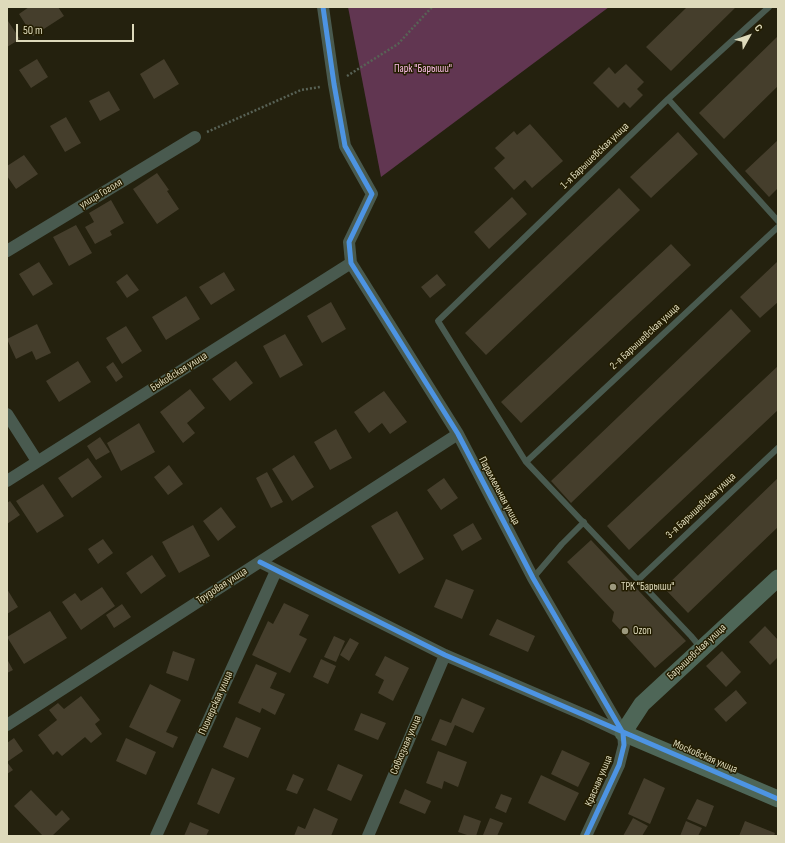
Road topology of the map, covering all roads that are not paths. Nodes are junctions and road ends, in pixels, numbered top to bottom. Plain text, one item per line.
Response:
1 (323, 7) edge
2 (769, 7) edge
3 (668, 99) junction
4 (196, 137) road end
5 (778, 221) edge
6 (778, 227) edge
7 (7, 251) edge
8 (350, 263) junction
9 (7, 414) edge
10 (458, 434) junction
11 (778, 448) edge
12 (37, 461) junction
13 (526, 462) junction
14 (7, 481) edge
15 (584, 522) junction
16 (260, 562) junction
17 (276, 571) junction
18 (534, 578) junction
19 (778, 578) edge
20 (638, 580) junction
21 (701, 648) junction
22 (445, 655) junction
23 (7, 725) edge
24 (624, 733) junction
25 (778, 799) edge
26 (156, 836) edge
27 (368, 836) edge
28 (586, 836) edge

1 - 8 street
2 - 3 lane, 1-я Барышевская улица
3 - 5 lane
3 - 13 lane, 1-я Барышевская улица
4 - 7 street, улица Гоголя
6 - 13 lane, 2-я Барышевская улица
8 - 10 street, Параллельная улица
8 - 12 street, Быковская улица
9 - 12 street
10 - 16 street, Трудовая улица
10 - 18 street, Параллельная улица
11 - 20 lane, 3-я Барышевская улица
12 - 14 street, Быковская улица
13 - 15 lane
15 - 18 lane
15 - 20 lane
16 - 17 street
16 - 23 street, Трудовая улица
17 - 22 street
17 - 26 street, Пионерская улица
18 - 24 street, Параллельная улица
19 - 21 street, Барышевская улица
20 - 21 lane
21 - 24 street, Барышевская улица
22 - 24 street
22 - 27 street, Совхозная улица
24 - 25 street, Московская улица
24 - 28 street, Красная улица

